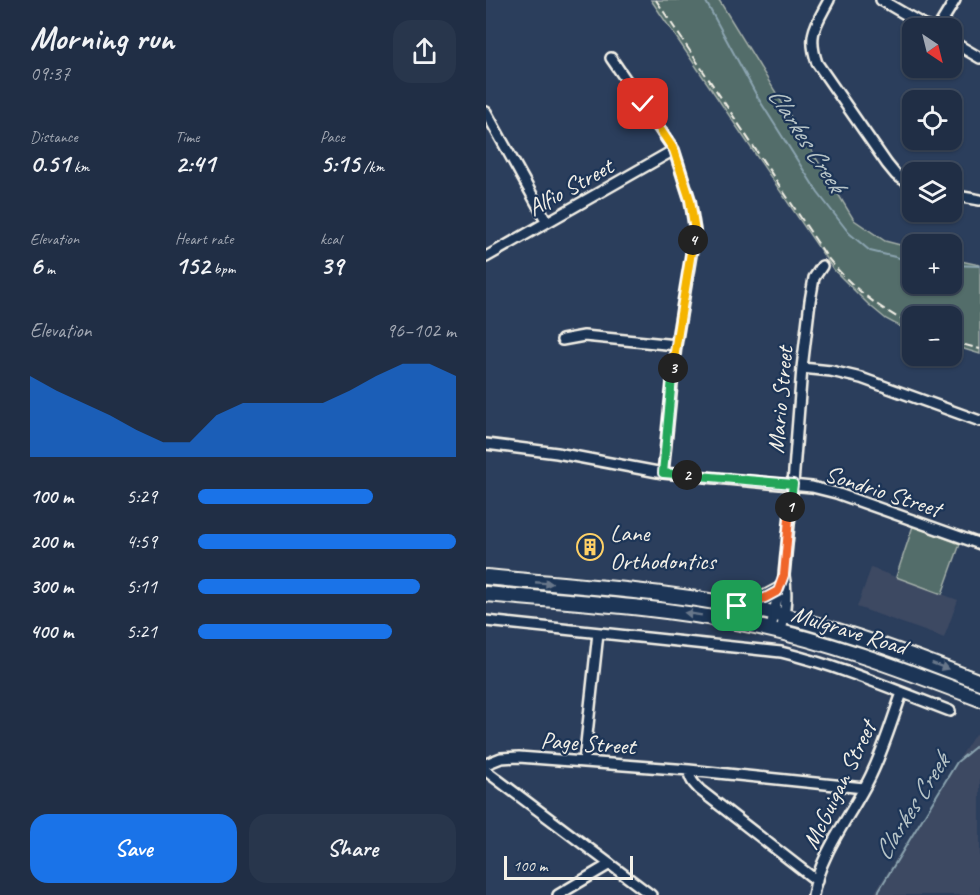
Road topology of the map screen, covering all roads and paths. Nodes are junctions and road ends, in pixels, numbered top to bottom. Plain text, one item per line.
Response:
1 (829, 0) edge
2 (881, 0) edge
3 (955, 0) edge
4 (912, 18) edge
5 (944, 18) edge
6 (962, 47) edge
7 (611, 58) dead end
8 (980, 58) edge
9 (486, 112) edge
10 (674, 150) junction
11 (902, 179) edge
12 (962, 197) edge
13 (980, 200) edge
14 (548, 222) junction
15 (486, 257) edge
16 (822, 266) dead end
17 (562, 340) dead end
18 (676, 345) junction
19 (801, 368) junction
20 (980, 421) edge
21 (486, 444) edge
22 (663, 473) junction
23 (793, 484) junction
24 (980, 544) edge
25 (784, 575) junction
26 (486, 577) edge
27 (778, 591) junction
28 (486, 594) edge
29 (737, 606) junction
30 (779, 615) junction
31 (486, 621) edge
32 (776, 630) junction
33 (598, 633) junction
34 (980, 682) edge
35 (902, 693) junction
36 (980, 699) edge
37 (950, 711) dead end
38 (584, 762) junction
39 (486, 764) edge
40 (689, 770) junction
41 (486, 771) edge
42 (864, 788) junction
43 (610, 864) junction
44 (816, 881) junction
45 (558, 895) edge
46 (651, 895) edge
47 (813, 895) edge

1 - 11 street
2 - 4 street
3 - 5 street
6 - 8 street
7 - 10 street
9 - 14 street
10 - 14 street, Alfio Street
10 - 18 street
12 - 13 street
14 - 15 street, Alfio Street
16 - 19 street, Mario Street
17 - 18 street
18 - 22 street
19 - 20 street
19 - 23 street, Mario Street
21 - 22 street, Sondrio Street
22 - 23 street, Sondrio Street
23 - 24 street, Sondrio Street
23 - 25 street, Mario Street
25 - 27 street, Mario Street
25 - 30 street, Mario Street
26 -> 29 main road, Mulgrave Road
27 - 29 main road
27 - 30 street, Mario Street
32 -> 28 main road, Mulgrave Road
29 - 30 main road, Mulgrave Road
30 - 32 street, Mario Street
30 -> 34 main road, Mulgrave Road
31 - 33 street, Mulgrave Road
32 - 36 main road, Mulgrave Road
33 - 35 street, Mulgrave Road
33 - 38 street
35 - 37 street, Mulgrave Road
35 - 42 street, McGuigan Street
38 - 39 street, Page Street
38 - 40 street, Page Street
40 - 42 street, Page Street
40 - 44 street
41 - 43 street
42 - 44 street, McGuigan Street
43 - 45 street
43 - 46 street
44 - 47 street, McGuigan Street

